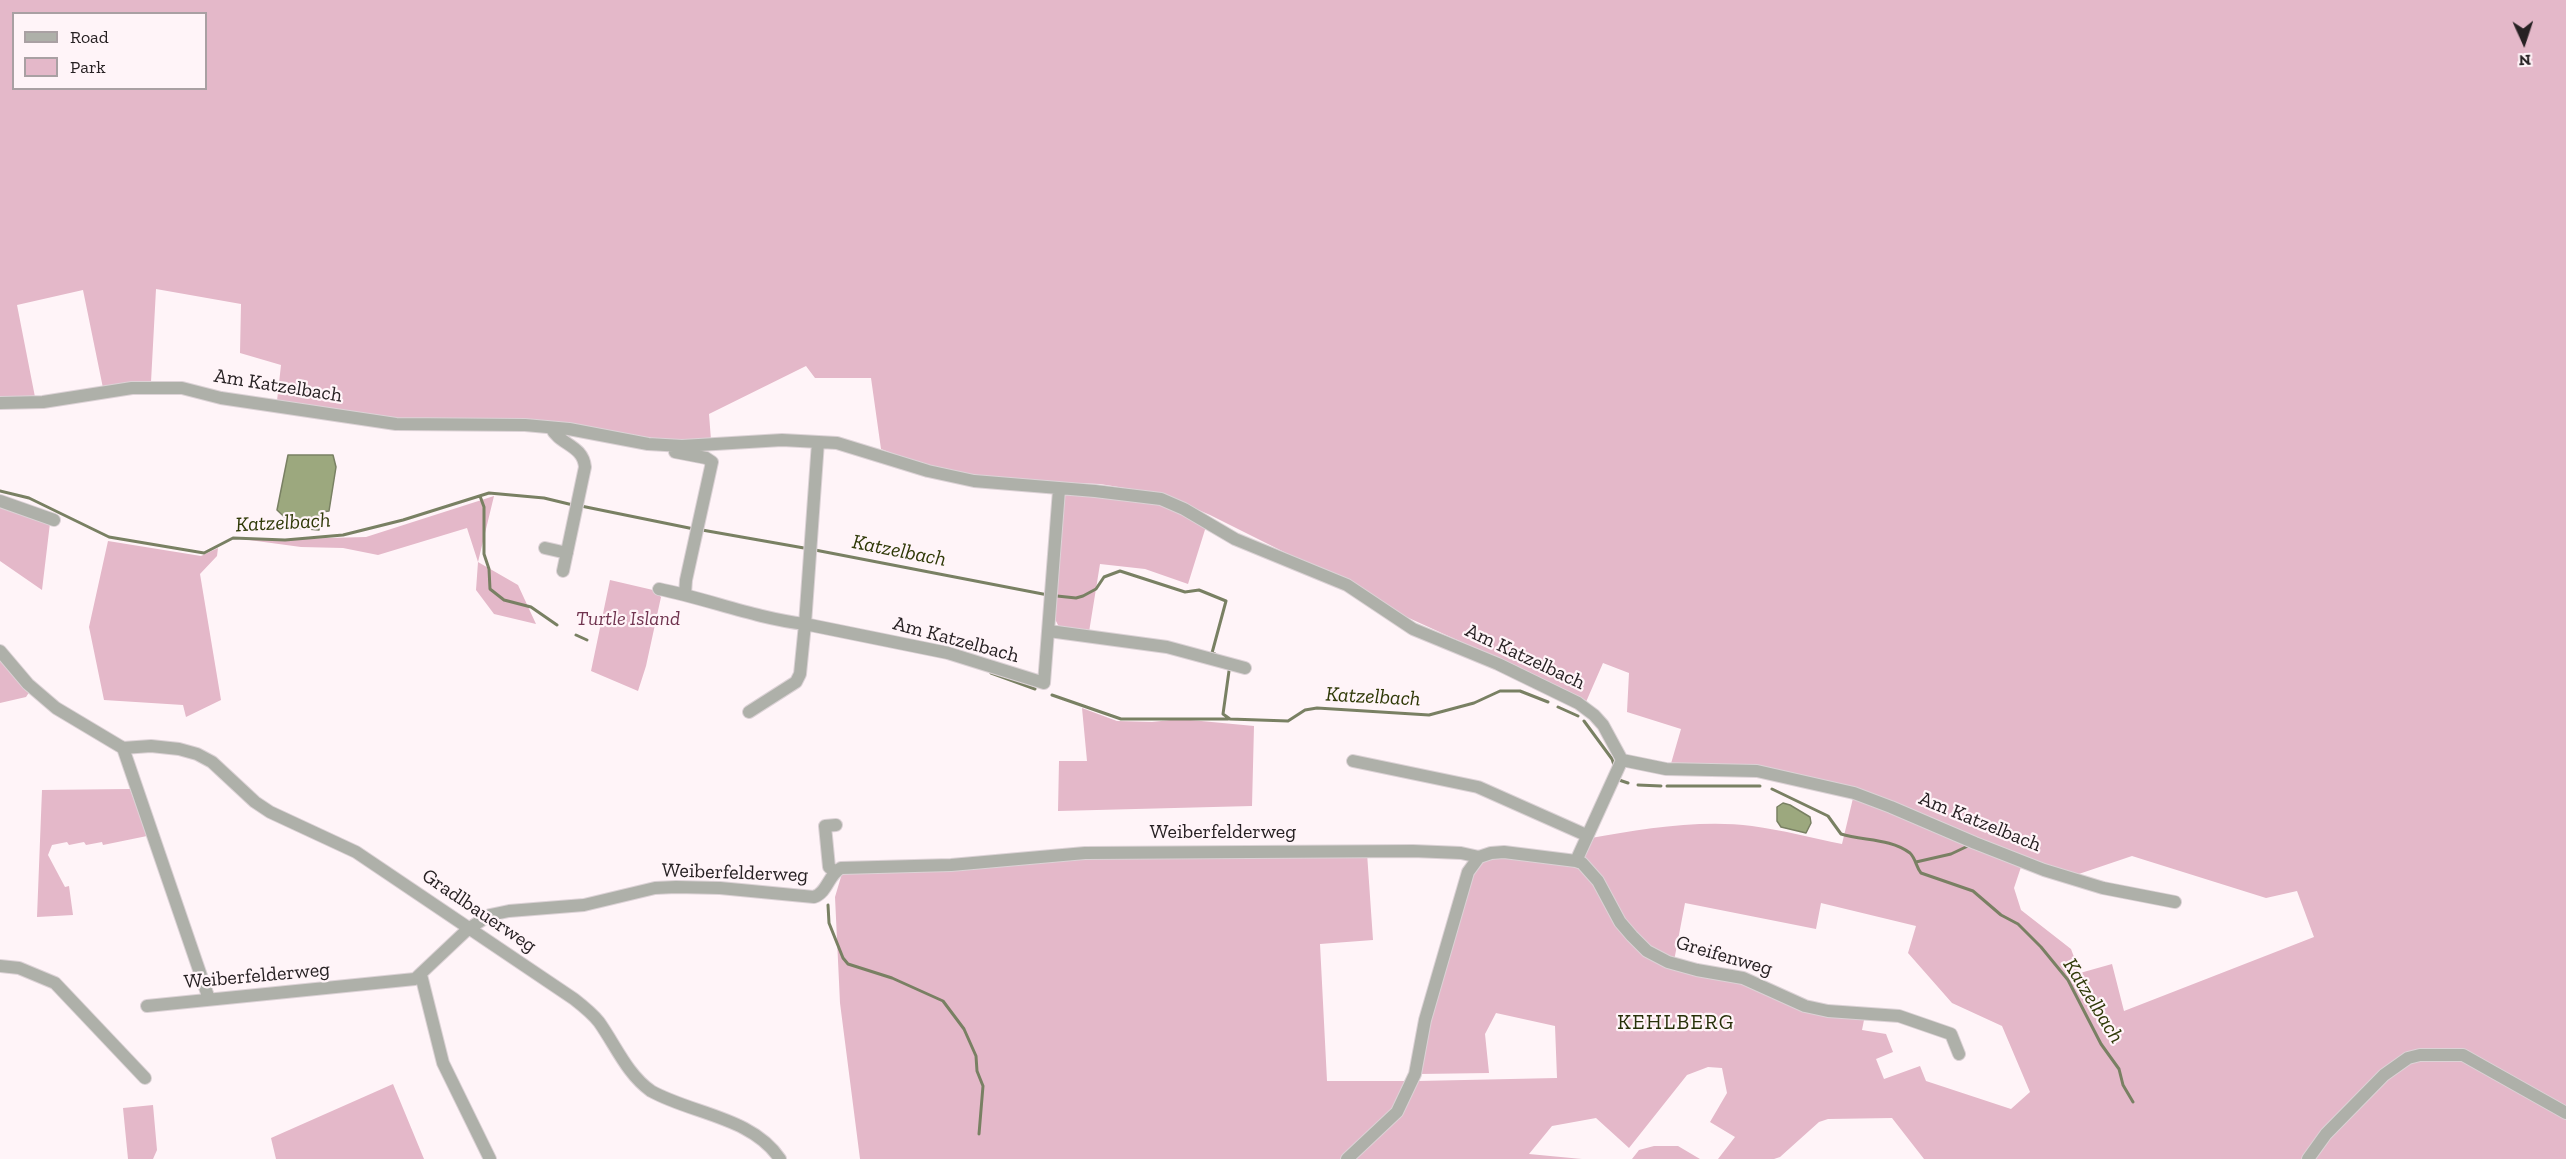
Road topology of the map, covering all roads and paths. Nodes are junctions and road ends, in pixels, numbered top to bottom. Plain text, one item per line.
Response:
1 (0, 403) edge
2 (551, 428) junction
3 (818, 442) junction
4 (664, 445) junction
5 (1059, 490) junction
6 (0, 501) edge
7 (54, 520) dead end
8 (545, 548) dead end
9 (567, 553) junction
10 (563, 571) dead end
11 (659, 590) dead end
12 (685, 594) junction
13 (805, 624) junction
14 (1049, 631) junction
15 (0, 651) edge
16 (1245, 668) dead end
17 (749, 712) dead end
18 (123, 748) junction
19 (1622, 760) junction
20 (1353, 761) dead end
21 (836, 825) dead end
22 (1586, 835) junction
23 (1479, 857) junction
24 (1576, 861) junction
25 (834, 871) junction
26 (2175, 902) dead end
27 (468, 929) junction
28 (0, 966) edge
29 (421, 975) junction
30 (209, 999) junction
31 (147, 1006) dead end
32 (1959, 1054) dead end
33 (145, 1078) dead end
34 (2566, 1113) edge
35 (490, 1159) edge
36 (780, 1159) edge
37 (1347, 1159) edge
38 (2308, 1159) edge

1 - 2 street, Am Katzelbach
2 - 4 street, Am Katzelbach
2 - 9 street
3 - 4 street, Am Katzelbach
3 - 5 street, Am Katzelbach
3 - 13 street
4 - 12 street, Am Katzelbach
5 - 14 street, Am Katzelbach
5 - 19 street, Am Katzelbach
6 - 7 street
8 - 9 street
9 - 10 street
11 - 12 street, Am Katzelbach
12 - 13 street, Am Katzelbach
13 - 14 street, Am Katzelbach
13 - 17 street
14 - 16 street
15 - 18 street
18 - 27 street, Gradlbauerweg
18 - 30 street
19 - 22 street
19 - 26 street, Am Katzelbach
20 - 22 street
21 - 25 street
22 - 24 street
23 - 24 street
23 - 25 street, Weiberfelderweg
23 - 37 street
24 - 32 street, Greifenweg
25 - 27 street, Weiberfelderweg
27 - 29 street, Weiberfelderweg
27 - 36 street, Gradlbauerweg
28 - 33 street
29 - 30 street, Weiberfelderweg
29 - 35 street
30 - 31 street, Weiberfelderweg
34 - 38 street

